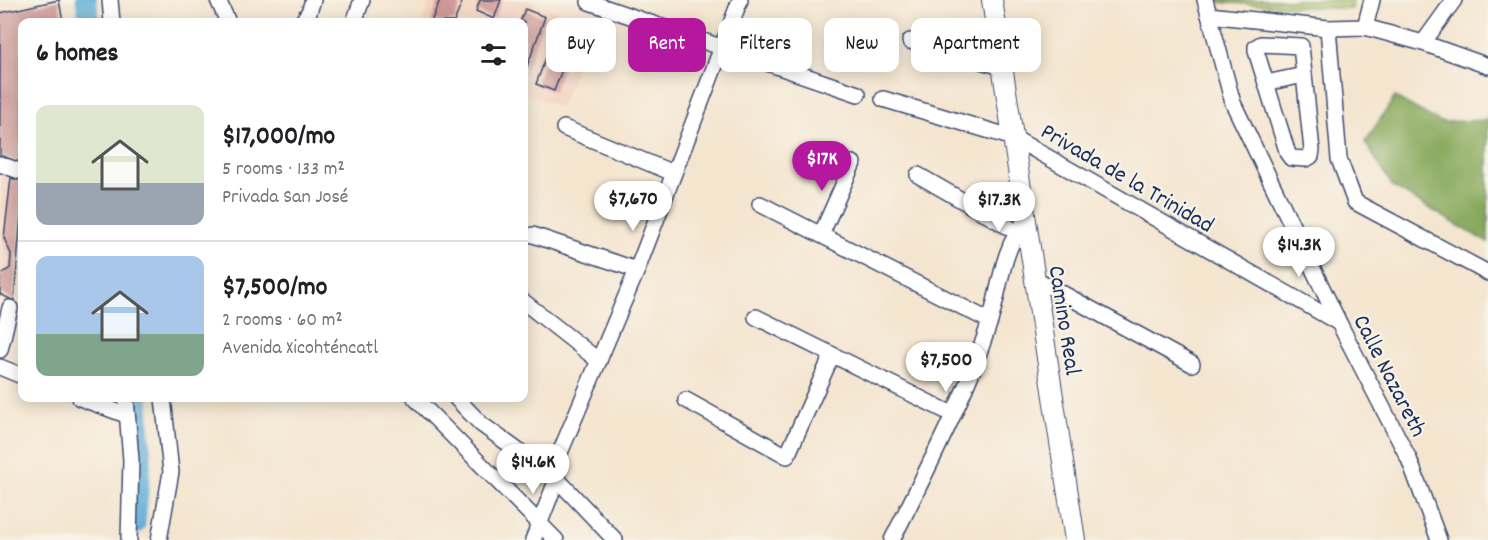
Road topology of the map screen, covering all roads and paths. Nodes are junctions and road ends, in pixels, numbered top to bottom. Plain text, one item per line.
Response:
1 (110, 0) edge
2 (218, 0) edge
3 (313, 0) edge
4 (362, 0) edge
5 (740, 0) edge
6 (992, 0) edge
7 (1372, 0) edge
8 (1454, 0) edge
9 (589, 2) dead end
10 (1207, 7) edge
11 (111, 18) edge
12 (226, 18) edge
13 (305, 18) edge
14 (355, 18) edge
15 (733, 18) edge
16 (995, 18) edge
17 (1274, 22) junction
18 (1365, 27) junction
19 (1328, 28) junction
20 (1423, 43) junction
21 (718, 44) edge
22 (1276, 44) junction
23 (718, 59) edge
24 (1488, 66) edge
25 (796, 72) edge
26 (1003, 72) edge
27 (1304, 75) junction
28 (1266, 83) junction
29 (858, 94) dead end
30 (883, 99) dead end
31 (564, 128) dead end
32 (1014, 138) junction
33 (853, 162) dead end
34 (0, 164) edge
35 (18, 171) edge
36 (674, 173) junction
37 (918, 175) dead end
38 (760, 204) dead end
39 (1021, 227) junction
40 (533, 235) dead end
41 (821, 235) junction
42 (636, 270) junction
43 (1488, 273) edge
44 (1034, 278) junction
45 (528, 305) edge
46 (10, 308) dead end
47 (756, 317) dead end
48 (990, 321) junction
49 (1339, 323) junction
50 (0, 350) edge
51 (832, 355) junction
52 (599, 362) junction
53 (1192, 364) dead end
54 (0, 367) edge
55 (18, 374) edge
56 (686, 400) dead end
57 (91, 402) edge
58 (126, 402) edge
59 (164, 402) edge
60 (420, 402) edge
61 (460, 402) edge
62 (952, 414) junction
63 (126, 415) junction
64 (554, 476) junction
65 (540, 523) junction
66 (164, 538) edge
67 (129, 540) edge
68 (533, 540) edge
69 (556, 540) edge
70 (615, 540) edge
71 (891, 540) edge
72 (1075, 540) edge
73 (1439, 540) edge

1 - 11 street
2 - 12 street
3 - 13 street
4 - 14 street
5 - 15 street
6 - 16 main road, Camino Real
7 - 18 street
8 - 20 street
9 - 21 street
10 - 17 street
10 - 49 street, Calle Nazareth
17 - 19 street
17 - 22 street
18 - 19 street
18 - 20 street
19 - 43 street
20 - 24 street
22 - 27 street
22 - 28 street
23 - 36 street
25 - 29 street
26 - 32 main road, Camino Real
27 - 28 street
27 - 28 street
30 - 32 street, Privada de la Trinidad
31 - 36 street
32 - 39 main road, Camino Real
32 - 49 street, Privada de la Trinidad
33 - 41 street
34 - 35 street
36 - 42 street
37 - 39 street
38 - 41 street
39 - 44 main road, Camino Real
39 - 48 street
40 - 42 street
41 - 48 street
42 - 52 street
44 - 53 street
44 - 72 main road, Camino Real
45 - 52 street
46 - 50 street
47 - 51 street
48 - 62 street
49 - 73 street, Calle Nazareth
51 - 56 street
51 - 62 street
52 - 64 street
54 - 55 street
57 - 63 street
58 - 63 street
59 - 66 street
60 - 65 street
61 - 64 street
62 - 71 street
63 - 67 street
64 - 65 street
64 - 70 street
65 - 68 street
65 - 69 street

